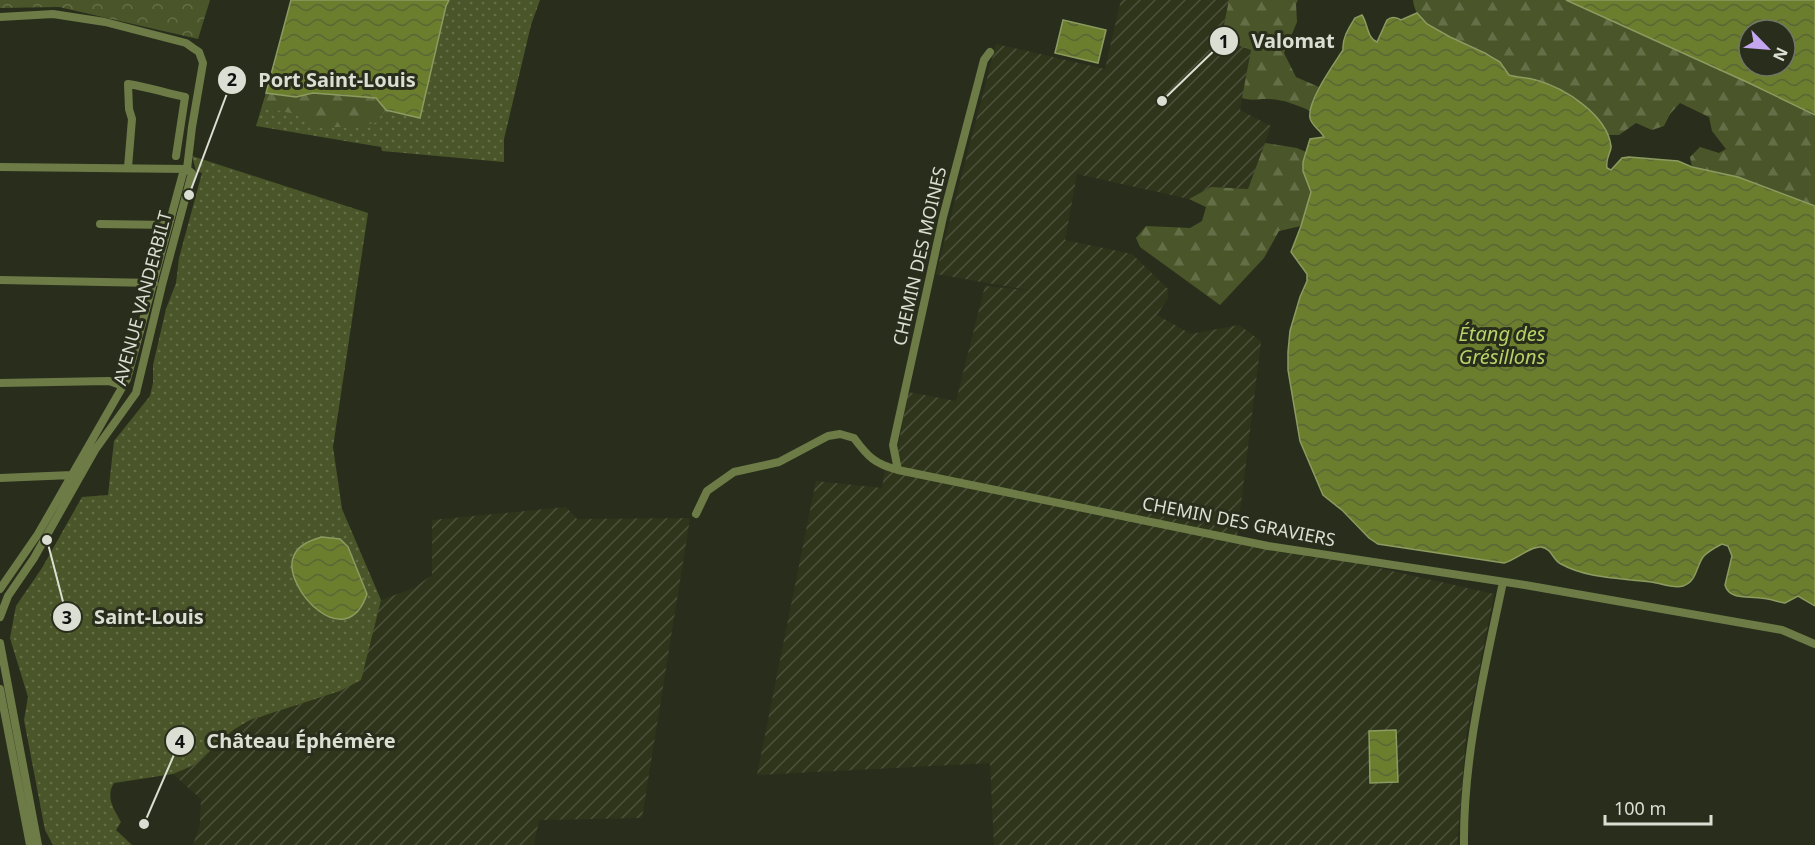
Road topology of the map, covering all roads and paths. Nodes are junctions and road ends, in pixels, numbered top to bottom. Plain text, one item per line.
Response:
1 (0, 16) edge
2 (990, 52) dead end
3 (180, 125) junction
4 (192, 127) junction
5 (176, 156) dead end
6 (0, 167) edge
7 (128, 167) junction
8 (187, 169) junction
9 (100, 224) dead end
10 (169, 225) junction
11 (0, 280) edge
12 (154, 283) junction
13 (0, 383) edge
14 (123, 386) junction
15 (898, 470) junction
16 (72, 475) junction
17 (0, 478) edge
18 (696, 514) dead end
19 (4, 578) edge
20 (1503, 582) junction
21 (0, 589) edge
22 (0, 617) edge
23 (0, 643) edge
24 (1815, 644) edge
25 (0, 689) edge
26 (2, 711) edge
27 (30, 845) edge
28 (38, 845) edge
29 (1464, 845) edge

1 - 4 street, AVENUE VANDERBILT
2 - 15 street, CHEMIN DES MOINES
3 - 4 street
3 - 5 street
3 - 7 street
4 - 8 street, AVENUE VANDERBILT
6 - 7 street
7 - 8 street
8 - 10 street, AVENUE VANDERBILT
8 - 22 street, AVENUE VANDERBILT
9 - 10 street
10 - 12 street, AVENUE VANDERBILT
11 - 12 street
12 - 14 street, AVENUE VANDERBILT
13 - 14 street
14 - 16 street, AVENUE VANDERBILT
15 - 18 street, CHEMIN DES GRAVIERS
15 - 20 street, CHEMIN DES GRAVIERS
16 - 17 street
16 - 19 street, AVENUE VANDERBILT
19 - 21 street, AVENUE VANDERBILT
20 - 24 street, CHEMIN DES GRAVIERS
20 - 29 street
23 - 28 street
25 - 26 street
26 - 27 street

